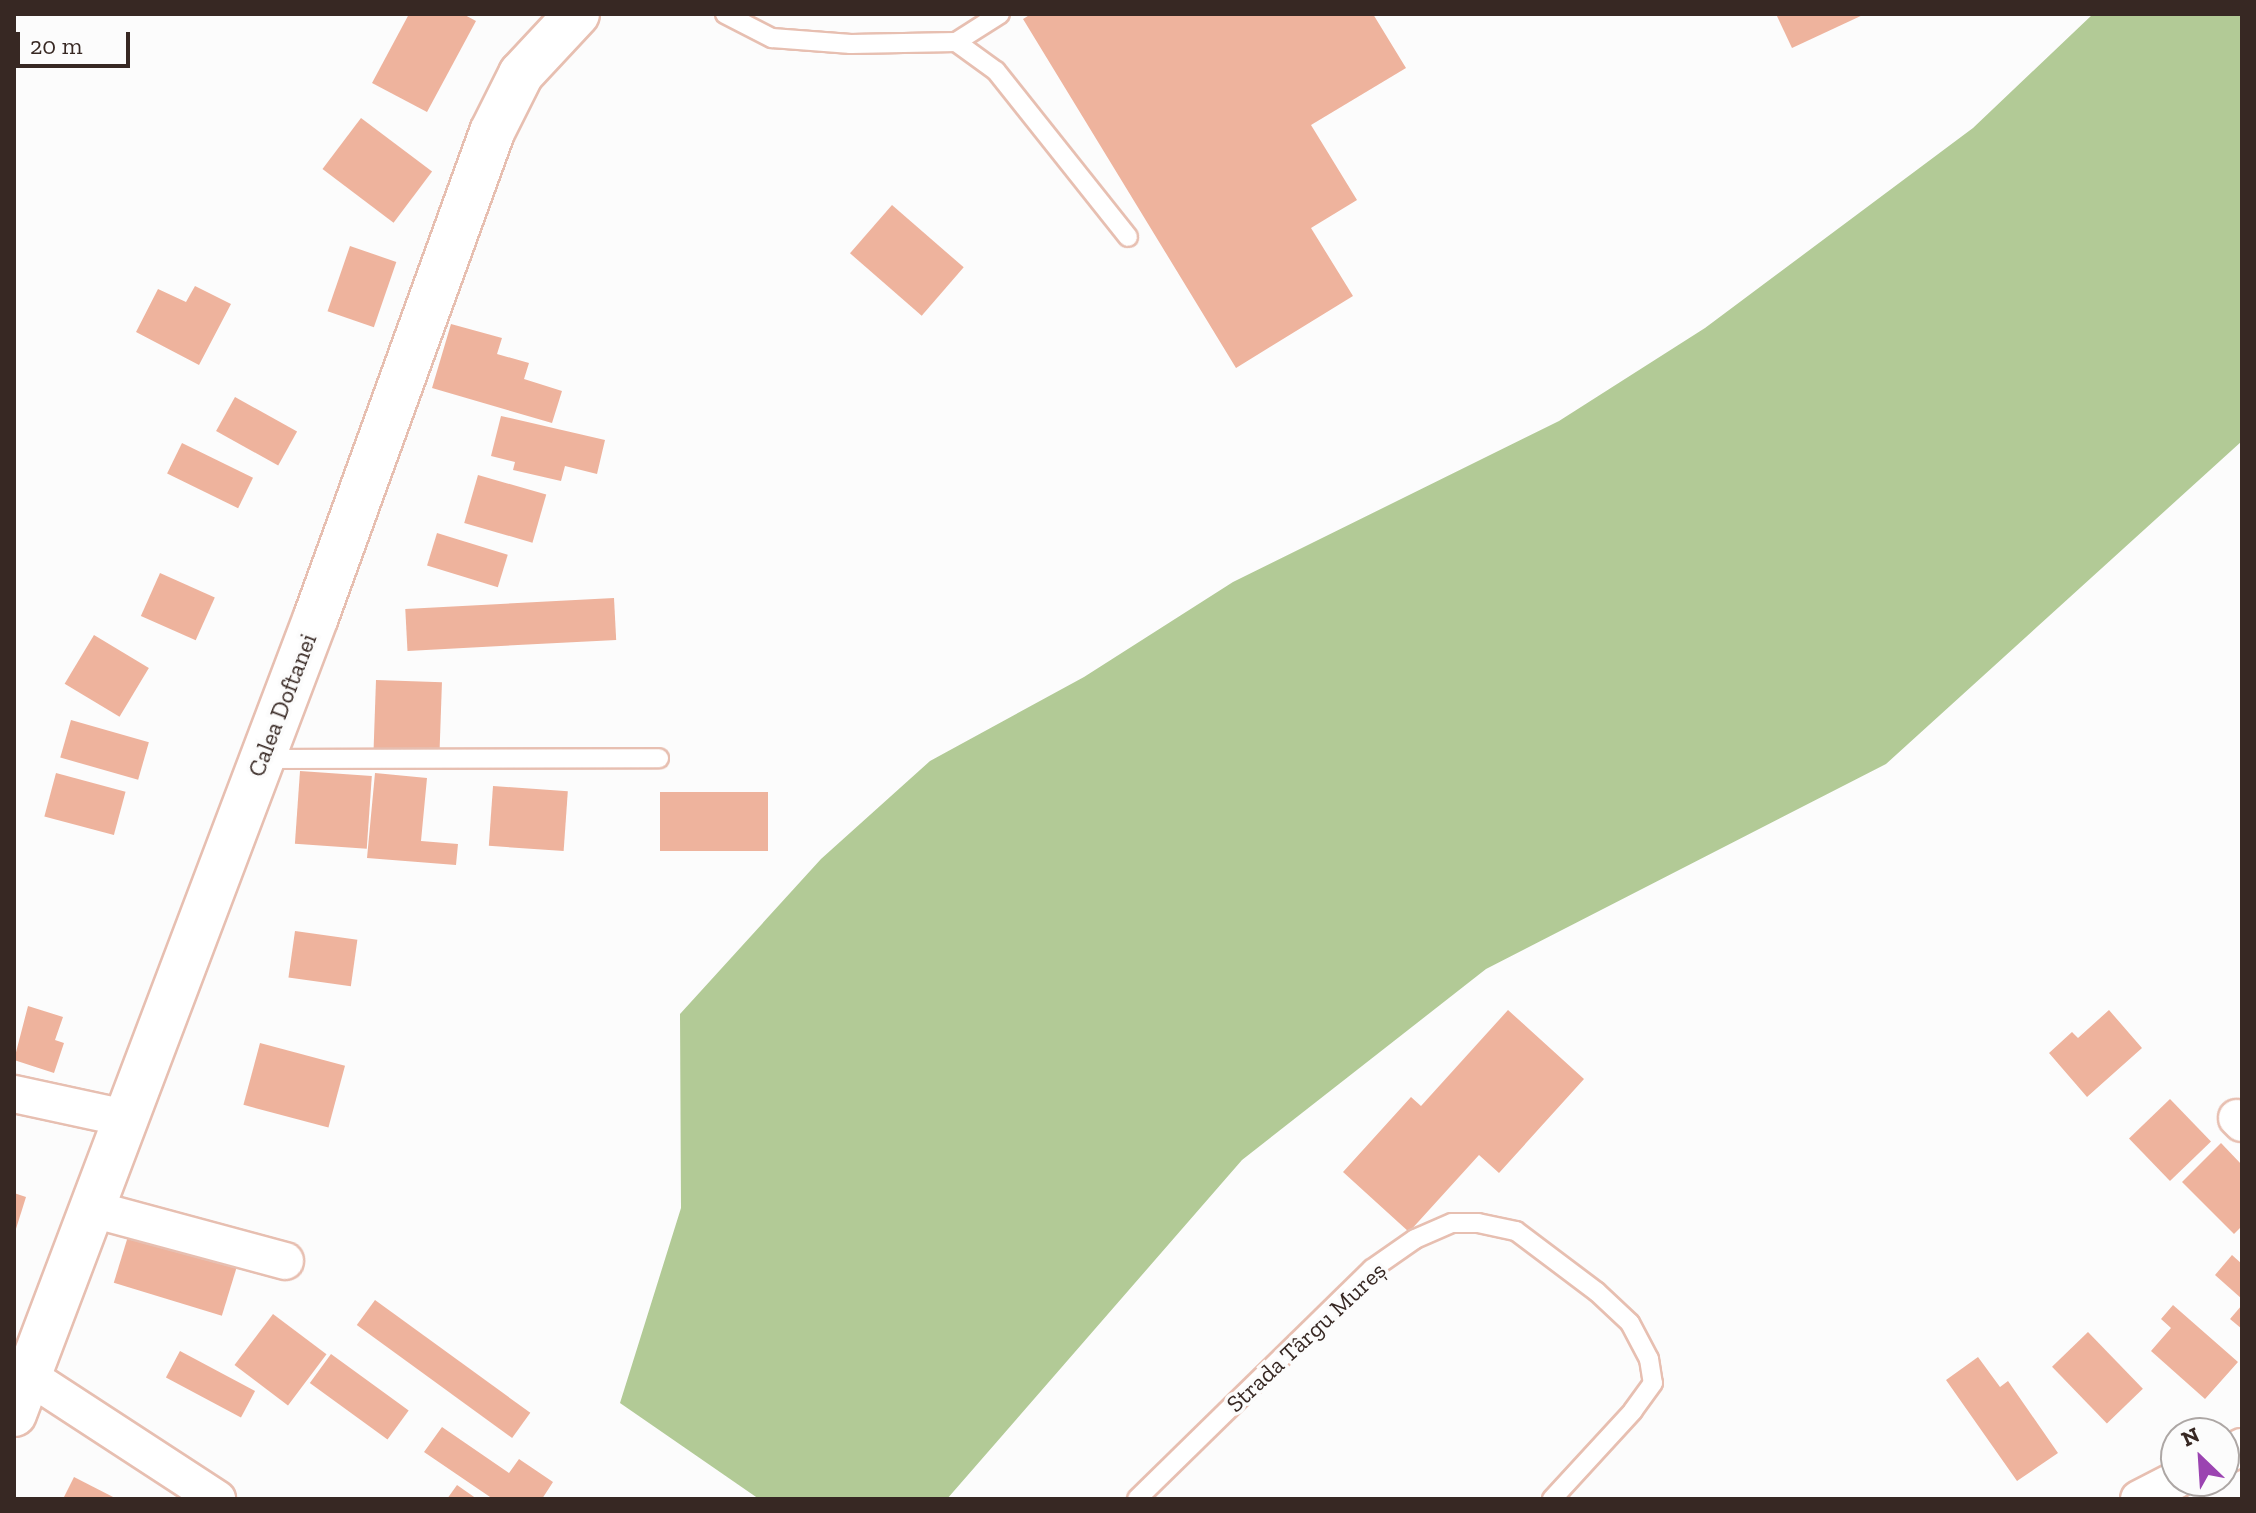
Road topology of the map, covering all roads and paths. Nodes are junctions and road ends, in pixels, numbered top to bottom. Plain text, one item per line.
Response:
1 (577, 14) edge
2 (725, 14) edge
3 (1000, 14) edge
4 (956, 42) junction
5 (1128, 237) dead end
6 (659, 758) dead end
7 (262, 759) junction
8 (14, 1094) edge
9 (125, 1118) junction
10 (89, 1208) junction
11 (285, 1261) dead end
12 (20, 1394) edge
13 (2160, 1488) edge
14 (217, 1499) edge
15 (1137, 1499) edge
16 (1552, 1499) edge
17 (2139, 1499) edge

1 - 7 main road, Calea Doftanei
2 - 4 lane
3 - 4 lane
4 - 5 lane
6 - 7 lane
7 - 9 main road, Calea Doftanei
8 - 9 street
9 - 10 main road, Calea Doftanei
10 - 11 street
10 - 12 main road, Calea Doftanei
12 - 14 street
13 - 17 street
15 - 16 lane, Strada Târgu Mureș

